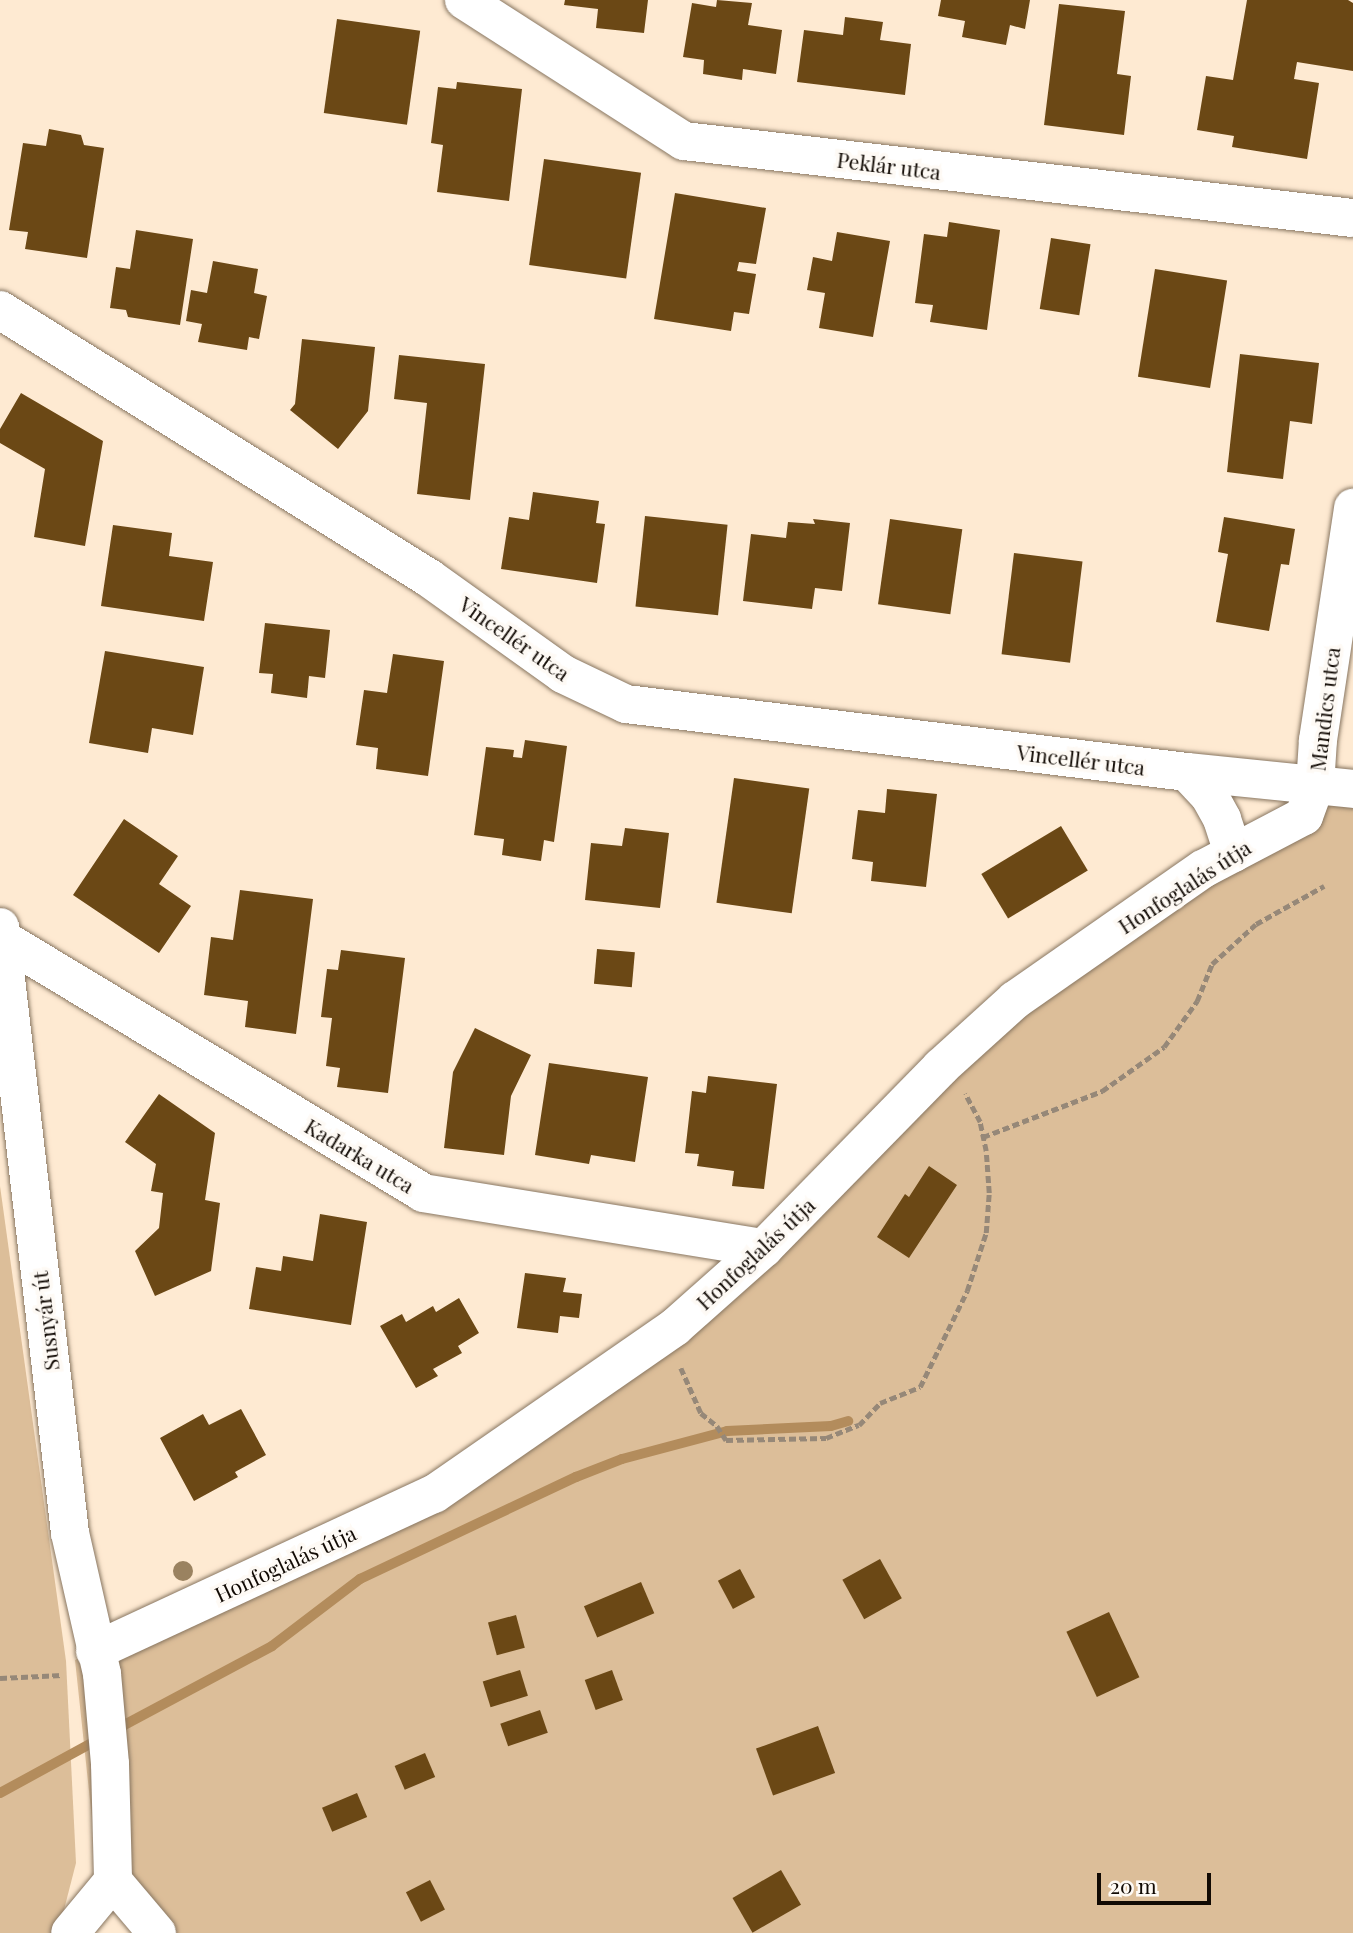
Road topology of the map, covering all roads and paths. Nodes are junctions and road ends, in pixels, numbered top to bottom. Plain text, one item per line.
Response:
1 (464, 0) edge
2 (1353, 218) edge
3 (0, 310) edge
4 (1353, 508) edge
5 (1186, 772) junction
6 (1315, 786) junction
7 (1353, 789) edge
8 (1233, 853) junction
9 (1324, 886) dead end
10 (1, 933) edge
11 (941, 1068) junction
12 (983, 1137) junction
13 (764, 1248) junction
14 (676, 1327) junction
15 (98, 1663) junction
16 (0, 1678) edge
17 (113, 1881) junction
18 (70, 1933) edge
19 (157, 1933) edge

1 - 2 street, Peklár utca
3 - 5 street, Vincellér utca
4 - 6 street, Mandics utca
5 - 6 street, Vincellér utca
5 - 8 street
6 - 7 street
6 - 8 street, Honfoglalás útja
8 - 11 street, Honfoglalás útja
9 - 12 path
10 - 13 street, Kadarka utca
10 - 15 street, Susnyár út
11 - 12 path
11 - 13 street, Honfoglalás útja
12 - 14 path
13 - 14 street, Honfoglalás útja
14 - 15 street, Honfoglalás útja
15 - 16 path
15 - 17 street, Susnyár út
17 - 18 street
17 - 19 street

